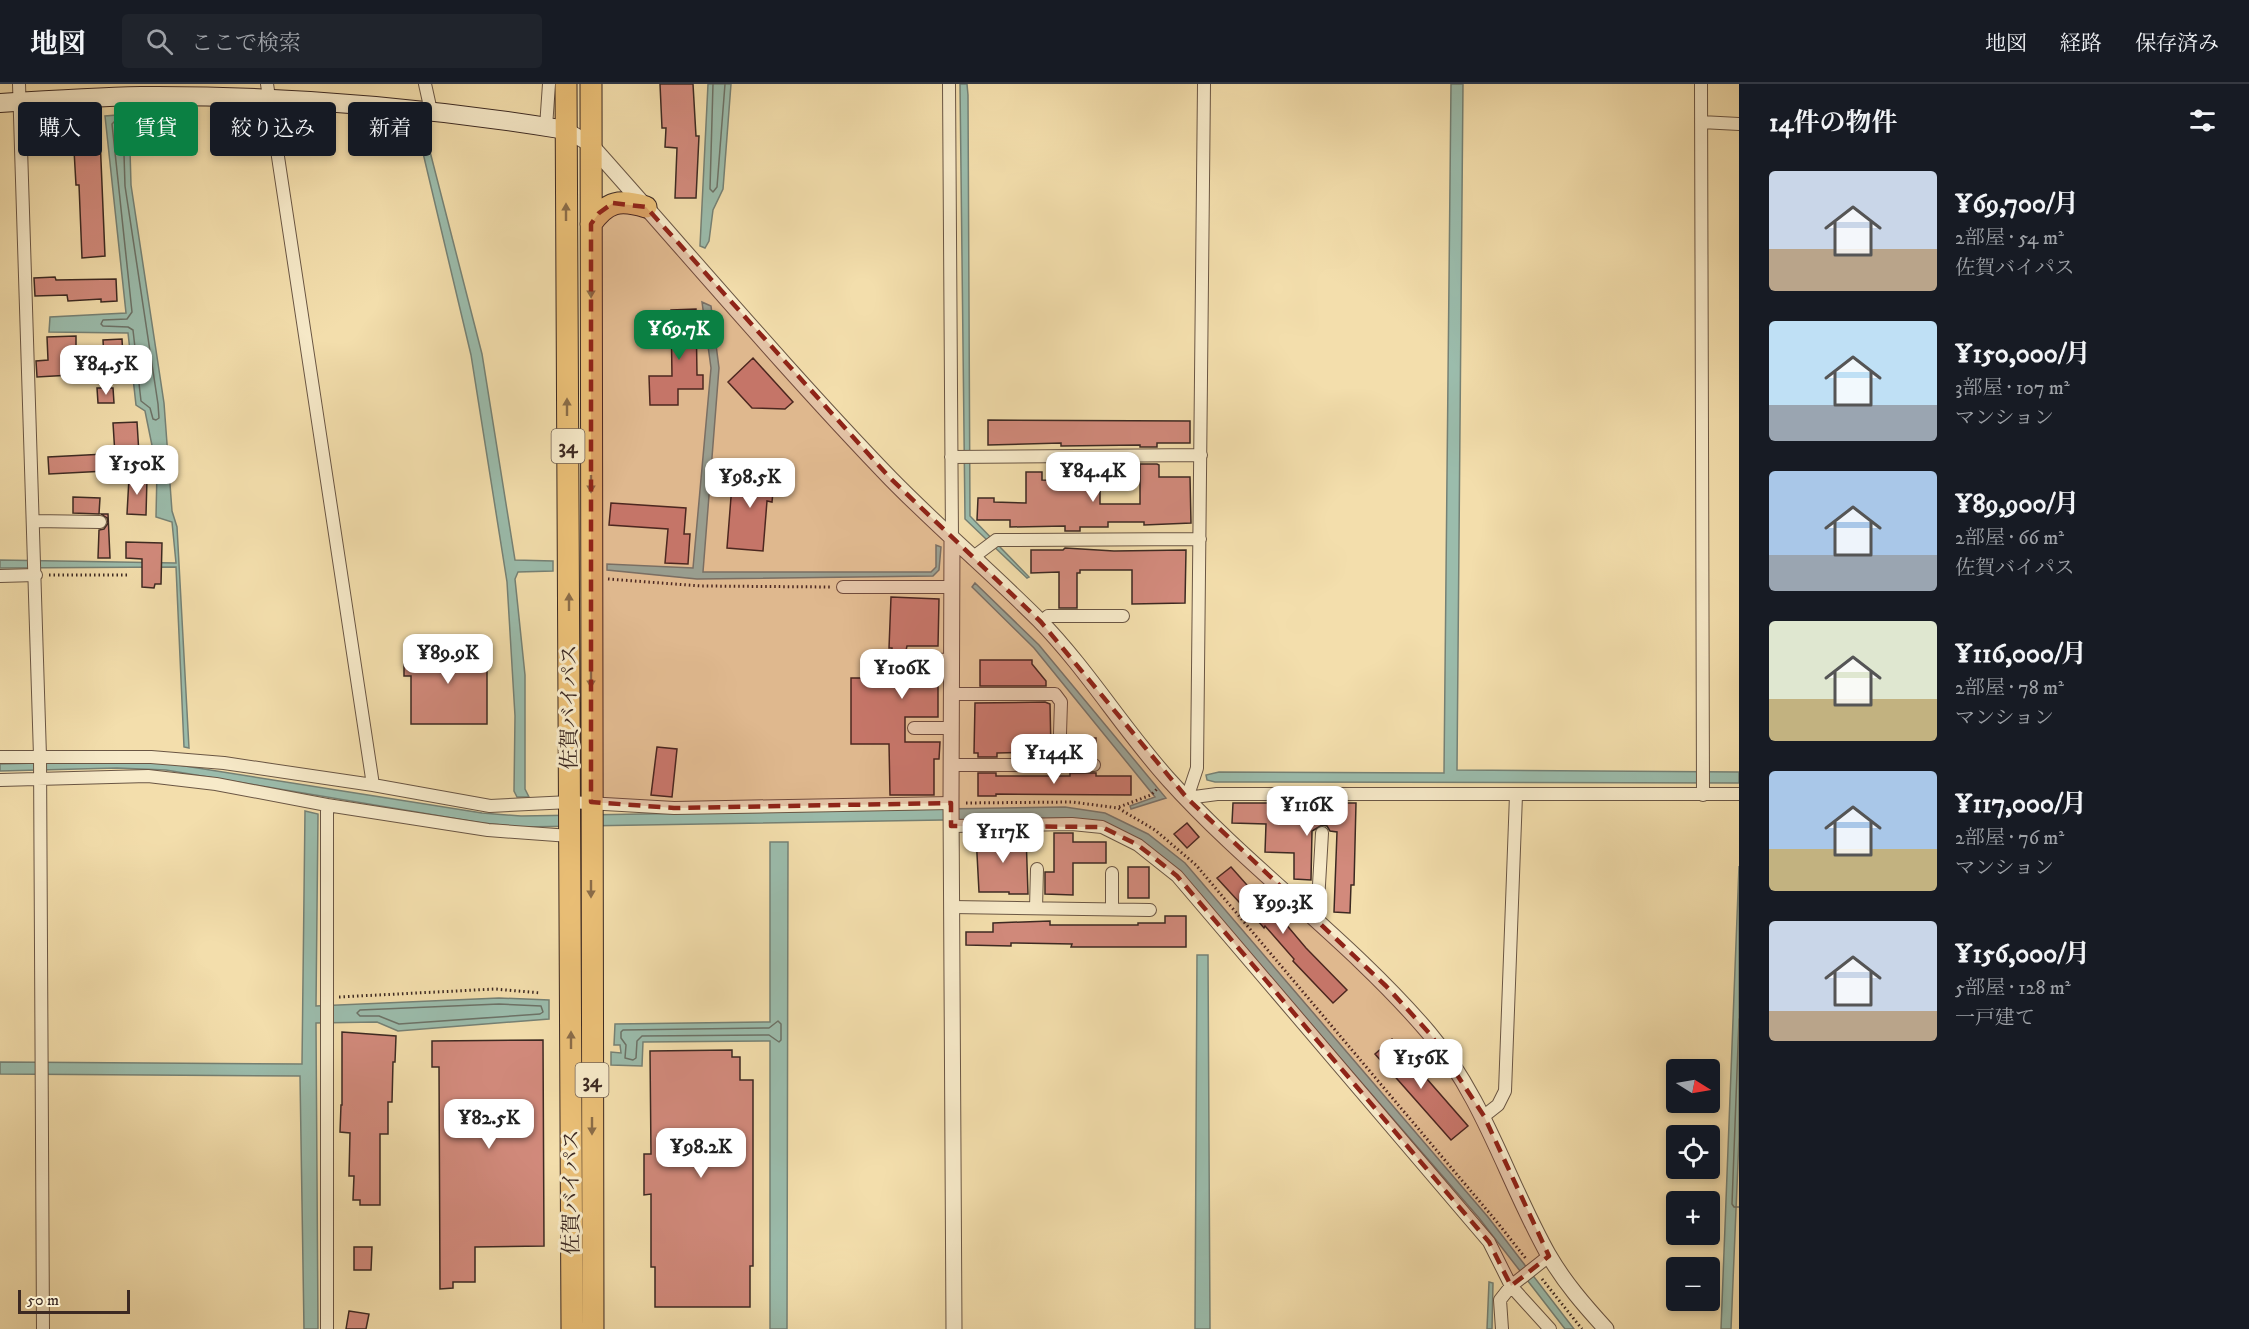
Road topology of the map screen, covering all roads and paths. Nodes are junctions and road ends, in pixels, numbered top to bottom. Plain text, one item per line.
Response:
1 (425, 84) edge
2 (549, 84) edge
3 (566, 84) edge
4 (591, 84) edge
5 (949, 84) edge
6 (1204, 84) edge
7 (1701, 84) edge
8 (268, 92) edge
9 (19, 93) edge
10 (354, 102) edge
11 (429, 102) edge
12 (0, 103) edge
13 (432, 111) edge
14 (1701, 122) junction
15 (1739, 124) edge
16 (556, 128) junction
17 (590, 144) junction
18 (646, 207) junction
19 (591, 224) junction
20 (1201, 455) junction
21 (951, 457) junction
22 (34, 521) junction
23 (100, 522) dead end
24 (1200, 539) junction
25 (952, 540) junction
26 (972, 558) junction
27 (36, 575) junction
28 (128, 575) dead end
29 (0, 576) edge
30 (591, 578) junction
31 (843, 587) joint
32 (952, 587) junction
33 (1123, 616) dead end
34 (1041, 622) junction
35 (912, 659) dead end
36 (952, 660) junction
37 (951, 694) junction
38 (914, 728) dead end
39 (951, 728) junction
40 (40, 756) junction
41 (0, 757) edge
42 (951, 765) junction
43 (1059, 765) junction
44 (1094, 765) dead end
45 (40, 779) junction
46 (0, 780) edge
47 (372, 785) junction
48 (1160, 786) dead end
49 (1516, 795) junction
50 (1703, 795) junction
51 (1737, 795) edge
52 (1187, 798) junction
53 (951, 803) junction
54 (580, 804) junction
55 (327, 805) junction
56 (1118, 808) dead end
57 (951, 826) junction
58 (570, 833) junction
59 (1322, 833) dead end
60 (1037, 869) dead end
61 (1112, 873) dead end
62 (952, 908) junction
63 (1036, 908) junction
64 (1112, 909) junction
65 (1150, 910) dead end
66 (1308, 912) junction
67 (541, 993) dead end
68 (327, 997) junction
69 (1484, 1116) junction
70 (1549, 1256) junction
71 (1515, 1283) junction
72 (43, 1329) edge
73 (327, 1329) edge
74 (572, 1329) edge
75 (593, 1329) edge
76 (954, 1329) edge
77 (1502, 1329) edge
78 (1550, 1329) edge
79 (1606, 1329) edge

1 - 11 street
2 - 16 street
3 - 16 highway, 佐賀バイパス / 34
4 - 17 highway, 佐賀バイパス / 34
5 - 21 street
6 - 20 street
7 - 14 street
8 - 9 main road
8 - 10 main road
8 - 47 street
9 - 12 main road
9 - 22 street
13 - 16 main road
14 - 15 street
14 - 50 street
16 - 17 street
54 -> 16 highway, 佐賀バイパス / 34
17 - 18 street
17 - 19 highway, 佐賀バイパス / 34
18 - 19 highway
18 - 25 street
19 -> 30 highway, 佐賀バイパス / 34
20 - 21 street
20 - 24 street
21 - 25 street
22 - 23 street
22 - 27 street
24 - 26 street
24 - 52 street
25 - 26 street
25 - 32 street
26 - 34 street
27 - 28 path
27 - 29 street
27 - 40 street
30 - 31 path
30 -> 54 highway, 佐賀バイパス / 34
31 - 32 street
32 - 36 street
33 - 34 street
34 - 52 street
35 - 36 street
36 - 37 street
37 - 39 street
37 - 43 street
38 - 39 street
39 - 42 street
40 - 41 street
40 - 45 street
40 - 47 street
42 - 43 street
42 - 53 street
43 - 44 street
45 - 46 street
45 - 55 street
45 - 72 street
47 - 54 street
48 - 56 path
49 - 50 street
49 - 52 street
49 - 69 street
50 - 51 street
52 - 66 street
53 - 54 street
53 - 57 street
54 - 58 highway, 佐賀バイパス / 34
54 -> 75 highway, 佐賀バイパス / 34
55 - 58 street
55 - 68 street
57 - 62 street
57 - 71 street
74 -> 58 highway, 佐賀バイパス / 34
59 - 66 street
60 - 63 street
61 - 64 street
62 - 63 street
62 - 76 street
63 - 64 street
64 - 65 street
66 - 69 street
67 - 68 path
68 - 73 street
69 - 70 street
70 - 71 street
70 - 79 street
71 - 77 street
71 - 78 street

